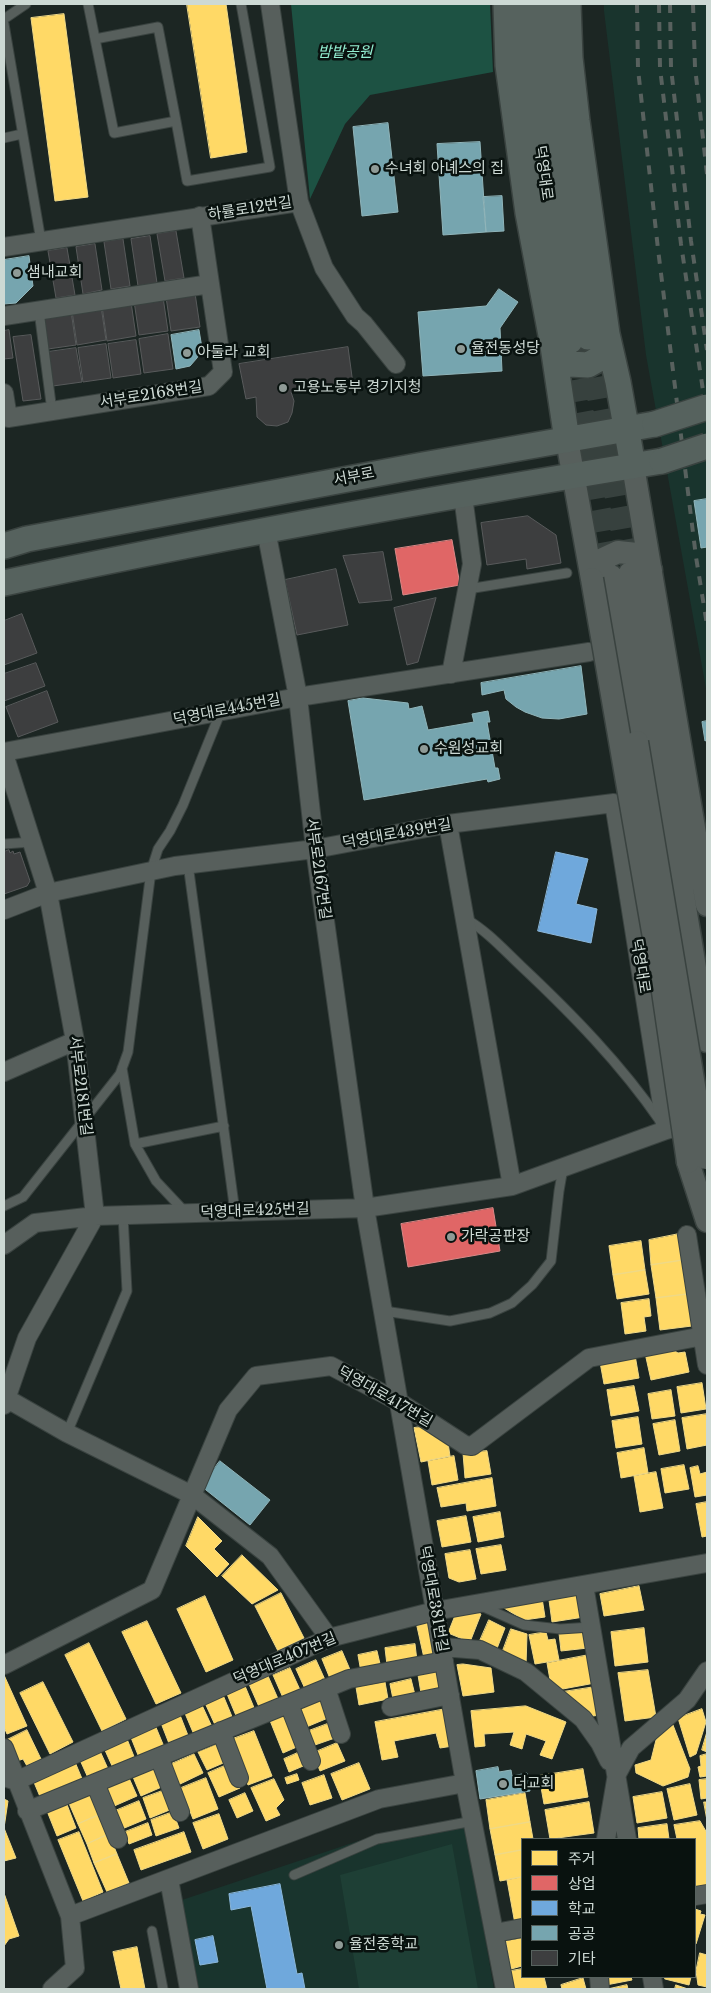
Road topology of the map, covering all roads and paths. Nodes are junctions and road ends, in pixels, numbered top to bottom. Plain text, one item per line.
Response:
1 (26, 4) edge
2 (88, 4) edge
3 (241, 4) edge
4 (270, 4) edge
5 (506, 4) edge
6 (527, 4) edge
7 (547, 4) edge
8 (568, 4) edge
9 (4, 19) edge
10 (4, 24) edge
11 (95, 39) junction
12 (176, 121) junction
13 (22, 134) junction
14 (4, 138) edge
15 (299, 202) junction
16 (200, 216) junction
17 (41, 242) junction
18 (4, 247) edge
19 (210, 284) junction
20 (39, 311) junction
21 (4, 316) edge
22 (580, 340) junction
23 (396, 364) dead end
24 (4, 393) edge
25 (707, 407) edge
26 (52, 411) junction
27 (707, 422) edge
28 (655, 424) junction
29 (627, 429) junction
30 (567, 440) junction
31 (707, 446) edge
32 (662, 461) junction
33 (707, 464) edge
34 (633, 466) junction
35 (573, 476) junction
36 (463, 496) junction
37 (266, 530) junction
38 (4, 546) edge
39 (567, 572) dead end
40 (621, 574) junction
41 (4, 583) edge
42 (468, 589) junction
43 (589, 652) dead end
44 (451, 674) junction
45 (298, 697) junction
46 (221, 711) junction
47 (647, 740) junction
48 (4, 753) edge
49 (614, 803) joint
50 (448, 824) junction
51 (32, 842) junction
52 (4, 844) edge
53 (315, 849) junction
54 (188, 864) junction
55 (150, 871) junction
56 (48, 892) junction
57 (707, 906) edge
58 (4, 910) edge
59 (465, 918) junction
60 (74, 1041) junction
61 (707, 1041) edge
62 (122, 1068) junction
63 (4, 1072) edge
64 (84, 1120) junction
65 (707, 1121) edge
66 (224, 1126) junction
67 (666, 1130) junction
68 (135, 1144) junction
69 (700, 1162) edge
70 (563, 1168) junction
71 (512, 1186) junction
72 (4, 1206) edge
73 (365, 1208) junction
74 (236, 1212) junction
75 (186, 1213) junction
76 (123, 1215) junction
77 (95, 1216) junction
78 (707, 1221) edge
79 (687, 1236) dead end
80 (4, 1245) edge
81 (383, 1308) junction
82 (703, 1336) junction
83 (707, 1365) edge
84 (5, 1400) edge
85 (399, 1402) junction
86 (67, 1433) junction
87 (192, 1495) junction
88 (707, 1563) edge
89 (584, 1585) junction
90 (476, 1604) junction
91 (435, 1611) junction
92 (591, 1627) junction
93 (329, 1638) junction
94 (443, 1654) junction
95 (4, 1665) edge
96 (707, 1672) edge
97 (326, 1688) junction
98 (450, 1695) junction
99 (289, 1704) junction
100 (391, 1706) dead end
101 (221, 1732) junction
102 (341, 1734) dead end
103 (4, 1748) edge
104 (159, 1757) junction
105 (311, 1761) dead end
106 (617, 1774) junction
107 (239, 1778) dead end
108 (10, 1779) edge
109 (94, 1783) junction
110 (465, 1783) junction
111 (27, 1811) junction
112 (180, 1812) dead end
113 (473, 1822) junction
114 (606, 1838) edge
115 (627, 1838) edge
116 (118, 1839) dead end
117 (294, 1875) dead end
118 (169, 1879) junction
119 (70, 1916) junction
120 (521, 1928) edge
121 (152, 1931) dead end
122 (495, 1933) junction
123 (52, 1989) edge
124 (162, 1989) edge
125 (188, 1989) edge
126 (505, 1989) edge

1 - 9 lane
2 - 11 lane
3 - 12 lane
4 - 15 street, 하률로12번길
5 - 22 main road
6 - 22 main road, 덕영대로
7 - 22 main road, 덕영대로
8 - 22 main road
10 - 13 lane
11 - 12 lane
11 - 12 lane
13 - 14 lane
13 - 17 lane
15 - 16 street, 하률로12번길
15 - 23 street
16 - 17 street, 하률로12번길
16 - 19 street, 서부로2168번길
17 - 18 street, 하률로12번길
19 - 20 street
19 - 26 street, 서부로2168번길
20 - 21 street
20 - 26 lane
22 - 29 main road
22 - 30 main road
24 - 26 street, 서부로2168번길
25 - 28 main road, bridge
27 - 28 main road, 서부로, bridge
28 - 29 main road, 서부로
29 - 30 main road, 서부로
29 - 34 main road
30 - 35 street
30 - 38 main road, 서부로
31 - 32 main road, bridge
32 - 33 main road
32 - 34 main road
34 - 35 main road
34 - 40 street
35 - 36 main road
35 - 40 street
36 - 37 main road
36 - 42 street
37 - 41 main road
37 - 45 street, 서부로2167번길
39 - 42 lane
40 - 47 street
40 - 57 street
40 - 69 street, bridge
42 - 44 street
43 - 44 street, 덕영대로445번길
44 - 45 street, 덕영대로445번길
45 - 46 street, 덕영대로445번길
45 - 53 street, 서부로2167번길
46 - 48 street, 덕영대로445번길
46 - 55 lane
47 - 61 street
47 - 69 street, bridge
48 - 51 street, 서부로2181번길
49 - 50 street, 덕영대로439번길
49 - 67 street, 덕영대로
50 - 53 street, 덕영대로439번길
50 - 59 street
51 - 52 lane
51 - 56 street, 서부로2181번길
53 - 54 street, 덕영대로439번길
53 - 73 street, 서부로2167번길
54 - 55 street, 덕영대로439번길
54 - 66 lane
55 - 56 street, 덕영대로439번길
55 - 62 lane
56 - 58 street, 덕영대로439번길
56 - 60 street, 서부로2181번길
59 - 67 lane
59 - 71 street
60 - 63 street
60 - 64 street, 서부로2181번길
62 - 64 lane
62 - 68 lane
64 - 72 lane
64 - 77 street, 서부로2181번길
65 - 67 street, 덕영대로425번길
66 - 68 lane
66 - 74 lane
67 - 70 street, 덕영대로425번길
68 - 75 lane
69 - 78 street
70 - 71 street, 덕영대로425번길
70 - 81 lane
71 - 73 street, 덕영대로425번길
73 - 74 street, 덕영대로425번길
73 - 81 street, 덕영대로381번길
74 - 75 street, 덕영대로425번길
75 - 76 street, 덕영대로425번길
76 - 77 street, 덕영대로425번길
76 - 86 lane
77 - 80 street, 덕영대로425번길
77 - 84 street
79 - 82 street
81 - 85 street, 덕영대로381번길
82 - 83 street
82 - 85 street, 덕영대로417번길
84 - 86 street
85 - 87 street, 덕영대로417번길
85 - 91 street, 덕영대로381번길
86 - 87 street
87 - 93 street
87 - 95 street, 덕영대로417번길
88 - 89 street, 덕영대로407번길
89 - 90 street, 덕영대로407번길
89 - 92 street
90 - 91 street, 덕영대로407번길
90 - 92 lane
91 - 93 street, 덕영대로407번길
91 - 94 street, 덕영대로381번길
92 - 106 street
93 - 108 street, 덕영대로407번길
94 - 97 street
94 - 98 street, 덕영대로381번길
94 - 106 street
96 - 106 street
97 - 99 street
97 - 102 street
98 - 100 street
98 - 110 street, 덕영대로381번길
99 - 101 street
99 - 105 street
101 - 104 street
101 - 107 street
103 - 108 street
104 - 109 street
104 - 112 street
106 - 114 street
106 - 115 street
108 - 111 street
109 - 111 street
109 - 116 street
110 - 113 street, 덕영대로381번길
110 - 118 street
111 - 119 street
113 - 117 lane
113 - 122 street, 덕영대로381번길
118 - 119 street
118 - 125 street
119 - 123 street
120 - 122 street
121 - 124 lane
122 - 126 street, 덕영대로381번길

